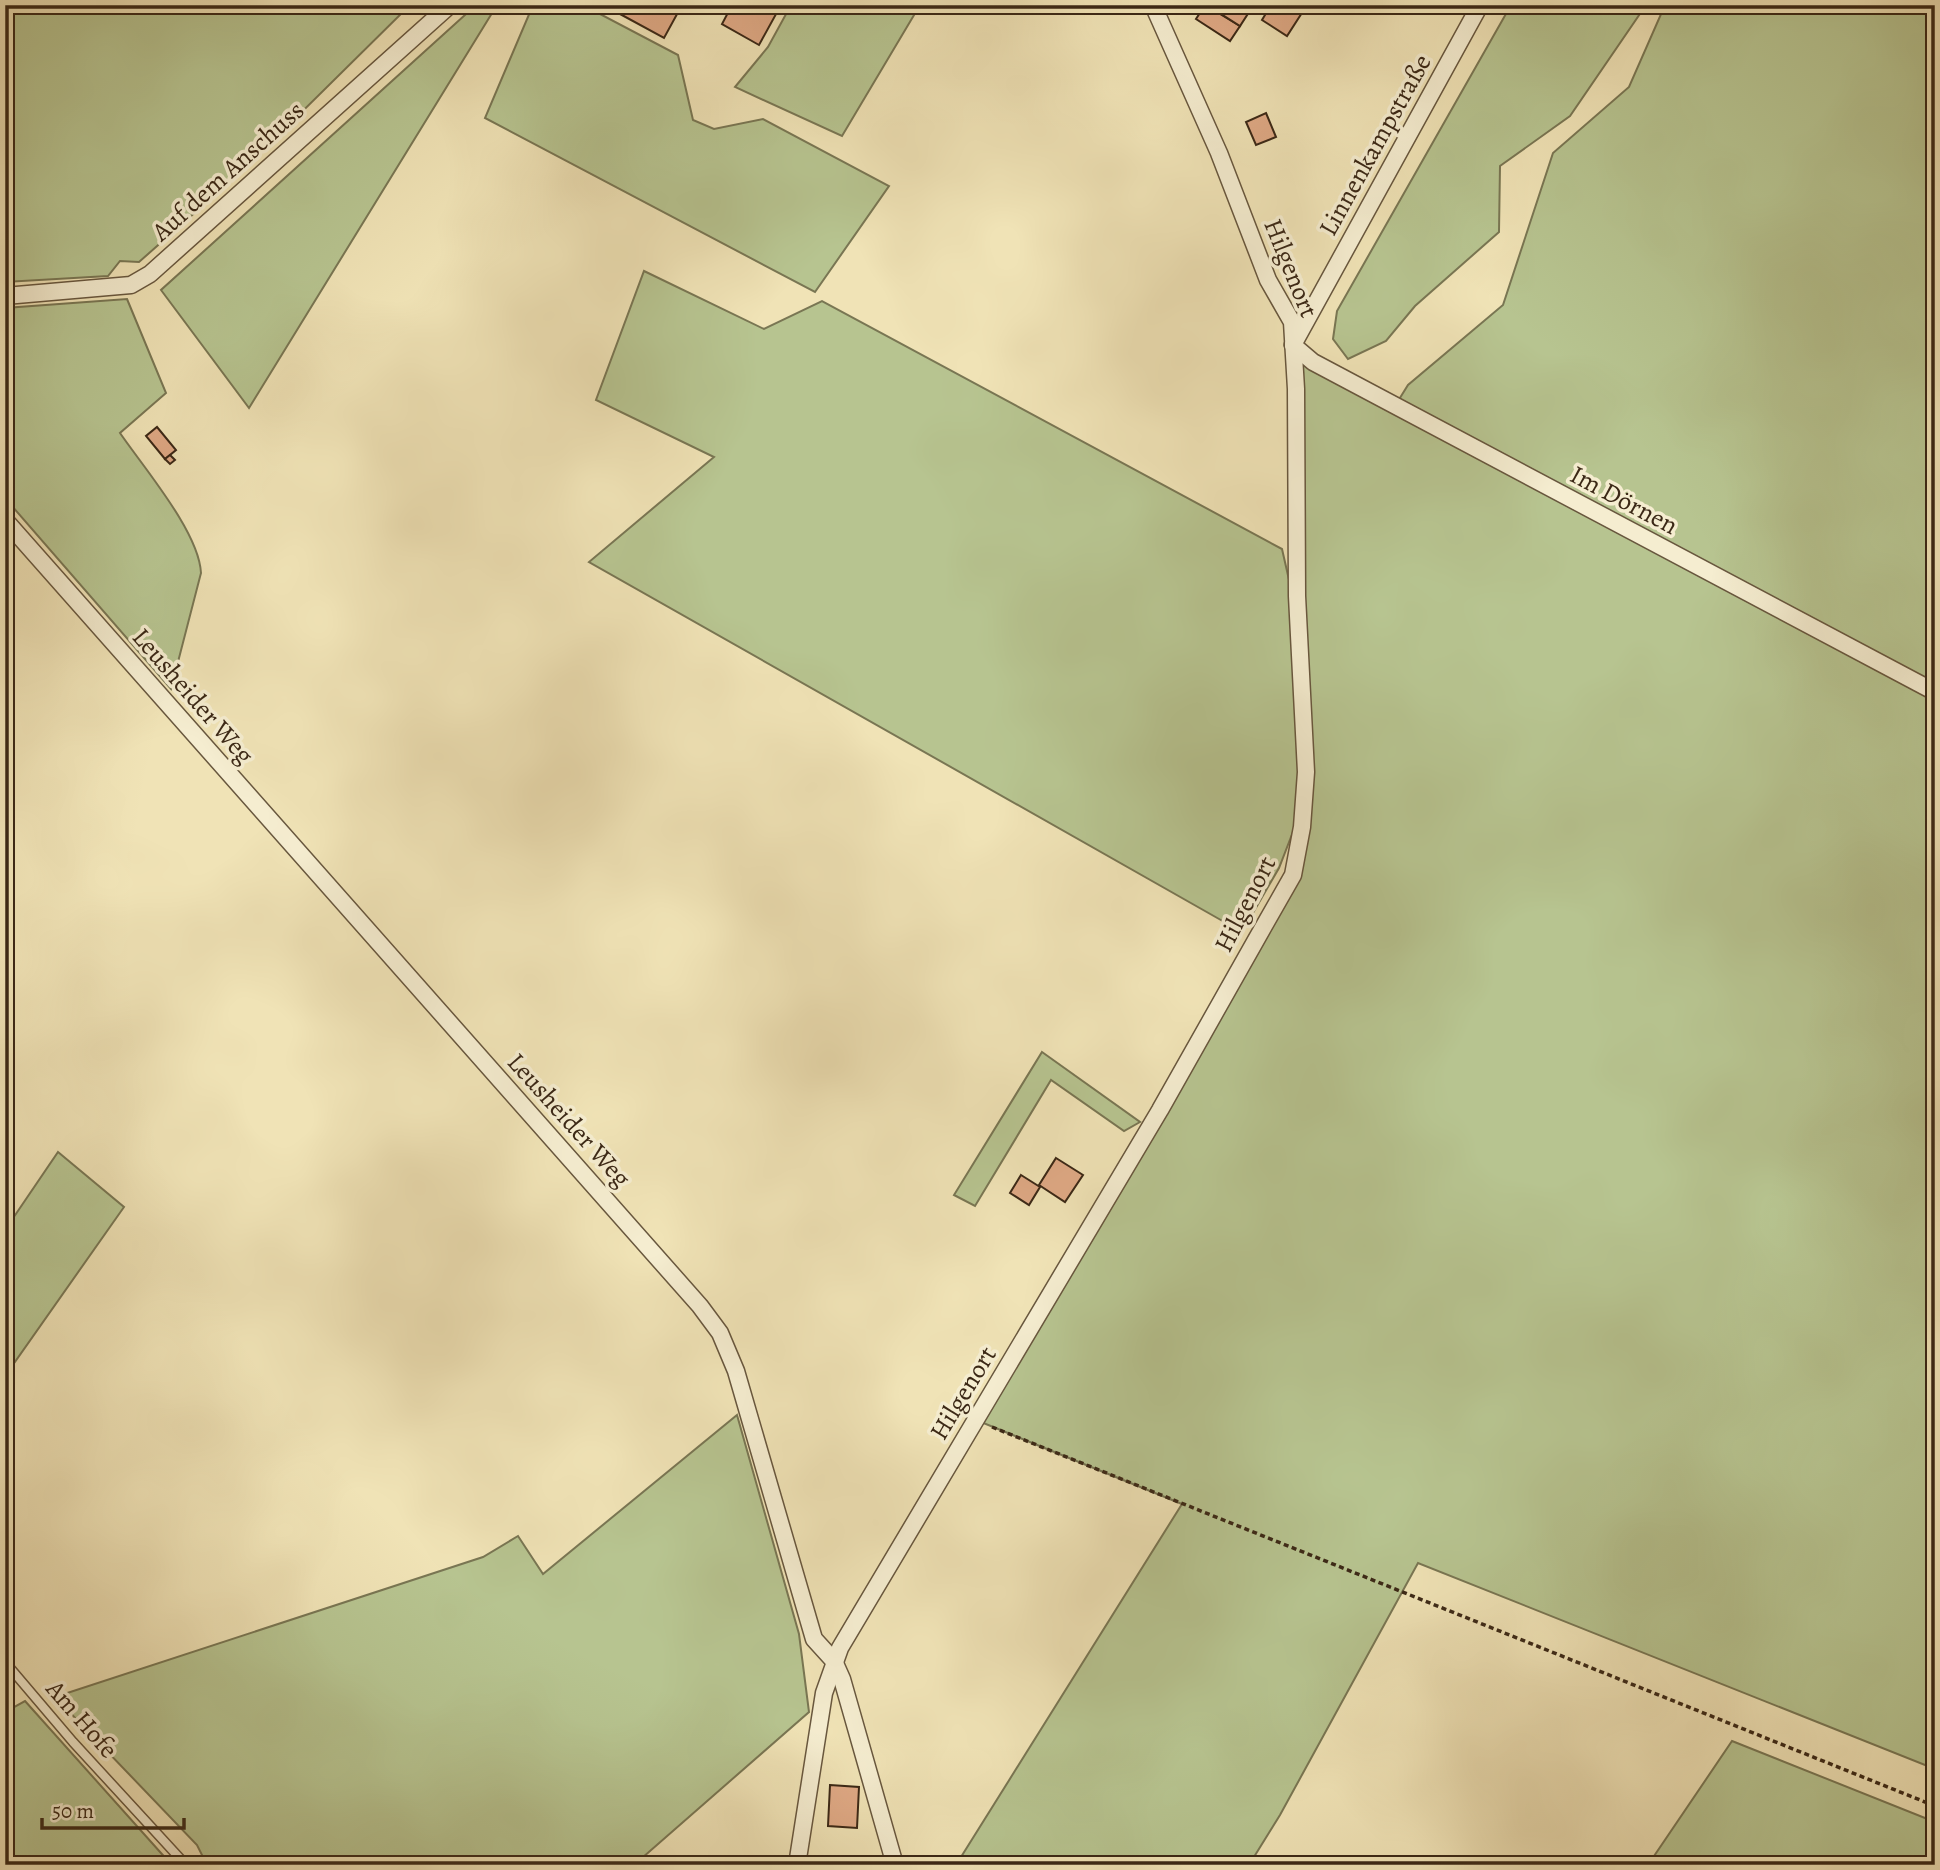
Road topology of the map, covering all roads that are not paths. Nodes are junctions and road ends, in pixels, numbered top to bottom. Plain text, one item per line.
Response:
1 (450, 5) edge
2 (1153, 5) edge
3 (1480, 5) edge
4 (5, 296) edge
5 (1293, 345) junction
6 (5, 520) edge
7 (1935, 692) edge
8 (834, 1661) junction
9 (5, 1662) edge
10 (186, 1865) edge
11 (797, 1865) edge
12 (895, 1865) edge

1 - 4 street, Auf dem Anschuss
2 - 5 street, Hilgenort
3 - 5 street, Linnenkampstraße
5 - 7 street, Im Dörnen
5 - 8 street, Hilgenort
6 - 8 street, Leusheider Weg
8 - 11 street, Hilgenort
8 - 12 street, Leusheider Weg
9 - 10 lane, Am Hofe

